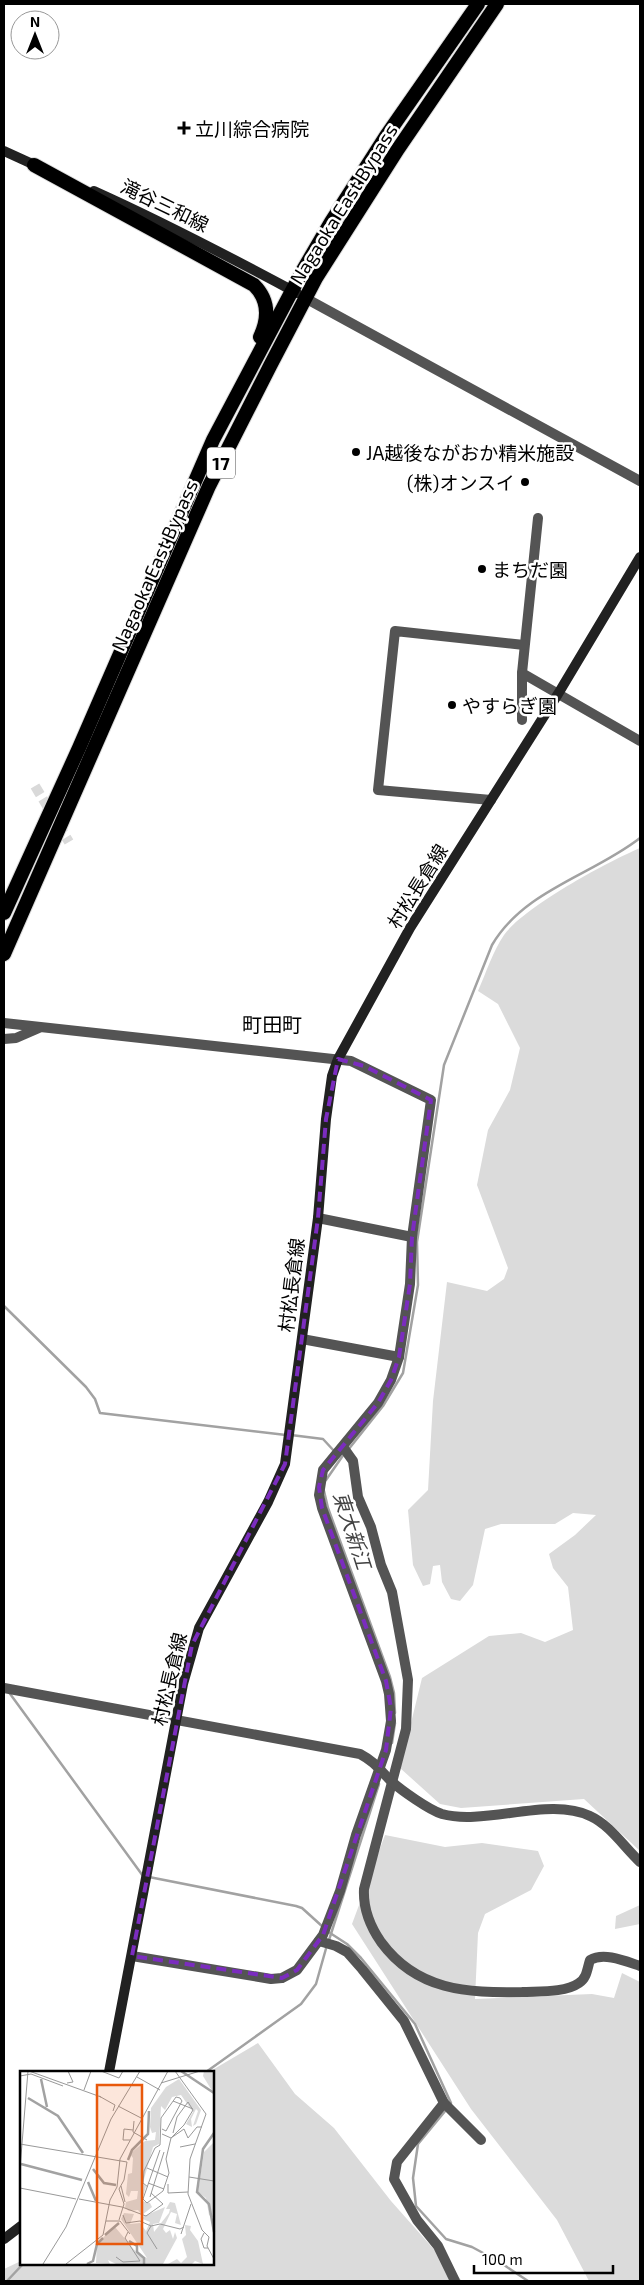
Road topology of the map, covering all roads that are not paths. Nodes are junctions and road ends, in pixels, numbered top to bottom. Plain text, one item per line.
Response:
1 (478, 4) edge
2 (498, 4) edge
3 (4, 151) edge
4 (34, 165) junction
5 (293, 291) junction
6 (307, 299) junction
7 (213, 440) junction
8 (640, 481) edge
9 (538, 518) dead end
10 (640, 556) edge
11 (524, 645) junction
12 (522, 673) junction
13 (558, 694) junction
14 (522, 720) dead end
15 (640, 741) edge
16 (491, 800) junction
17 (4, 913) edge
18 (4, 954) edge
19 (4, 1023) edge
20 (40, 1027) junction
21 (4, 1039) edge
22 (338, 1059) junction
23 (318, 1218) junction
24 (412, 1237) junction
25 (302, 1339) junction
26 (399, 1357) junction
27 (343, 1447) junction
28 (4, 1688) edge
29 (176, 1719) junction
30 (379, 1766) junction
31 (392, 1781) junction
32 (640, 1862) edge
33 (319, 1941) junction
34 (132, 1956) junction
35 (640, 1966) edge
36 (109, 2071) edge
37 (444, 2103) junction
38 (481, 2140) dead end
39 (20, 2227) edge
40 (4, 2239) edge
41 (455, 2281) edge

1 - 5 highway, Nagaoka East Bypass / 17
2 - 6 highway, Nagaoka East Bypass / 17
3 - 4 main road, 滝谷三和線
4 - 5 main road, 滝谷三和線
4 - 7 highway
5 - 6 main road, 滝谷三和線
5 - 7 highway, Nagaoka East Bypass / 17
6 - 8 street
6 - 18 highway, Nagaoka East Bypass / 17
7 - 17 highway, Nagaoka East Bypass / 17
9 - 11 street
10 - 13 main road, 村松長倉線
11 - 12 street
11 - 16 street
12 - 13 street
12 - 14 street
13 - 15 street
13 - 16 main road, 村松長倉線
16 - 22 main road, 村松長倉線
19 - 20 street
20 - 21 street
20 - 22 street
22 - 23 main road, 村松長倉線
22 - 24 street
23 - 24 street
23 - 25 main road, 村松長倉線
24 - 26 street
25 - 26 street
25 - 29 main road, 村松長倉線
26 - 27 street
27 - 30 street
27 - 31 street
28 - 29 street
29 - 30 street
29 - 34 main road, 村松長倉線
30 - 31 street
30 - 33 street
31 - 32 street
31 - 35 street
33 - 34 street
33 - 37 street
34 - 36 main road, 村松長倉線
37 - 38 street
37 - 41 street
39 - 40 main road

